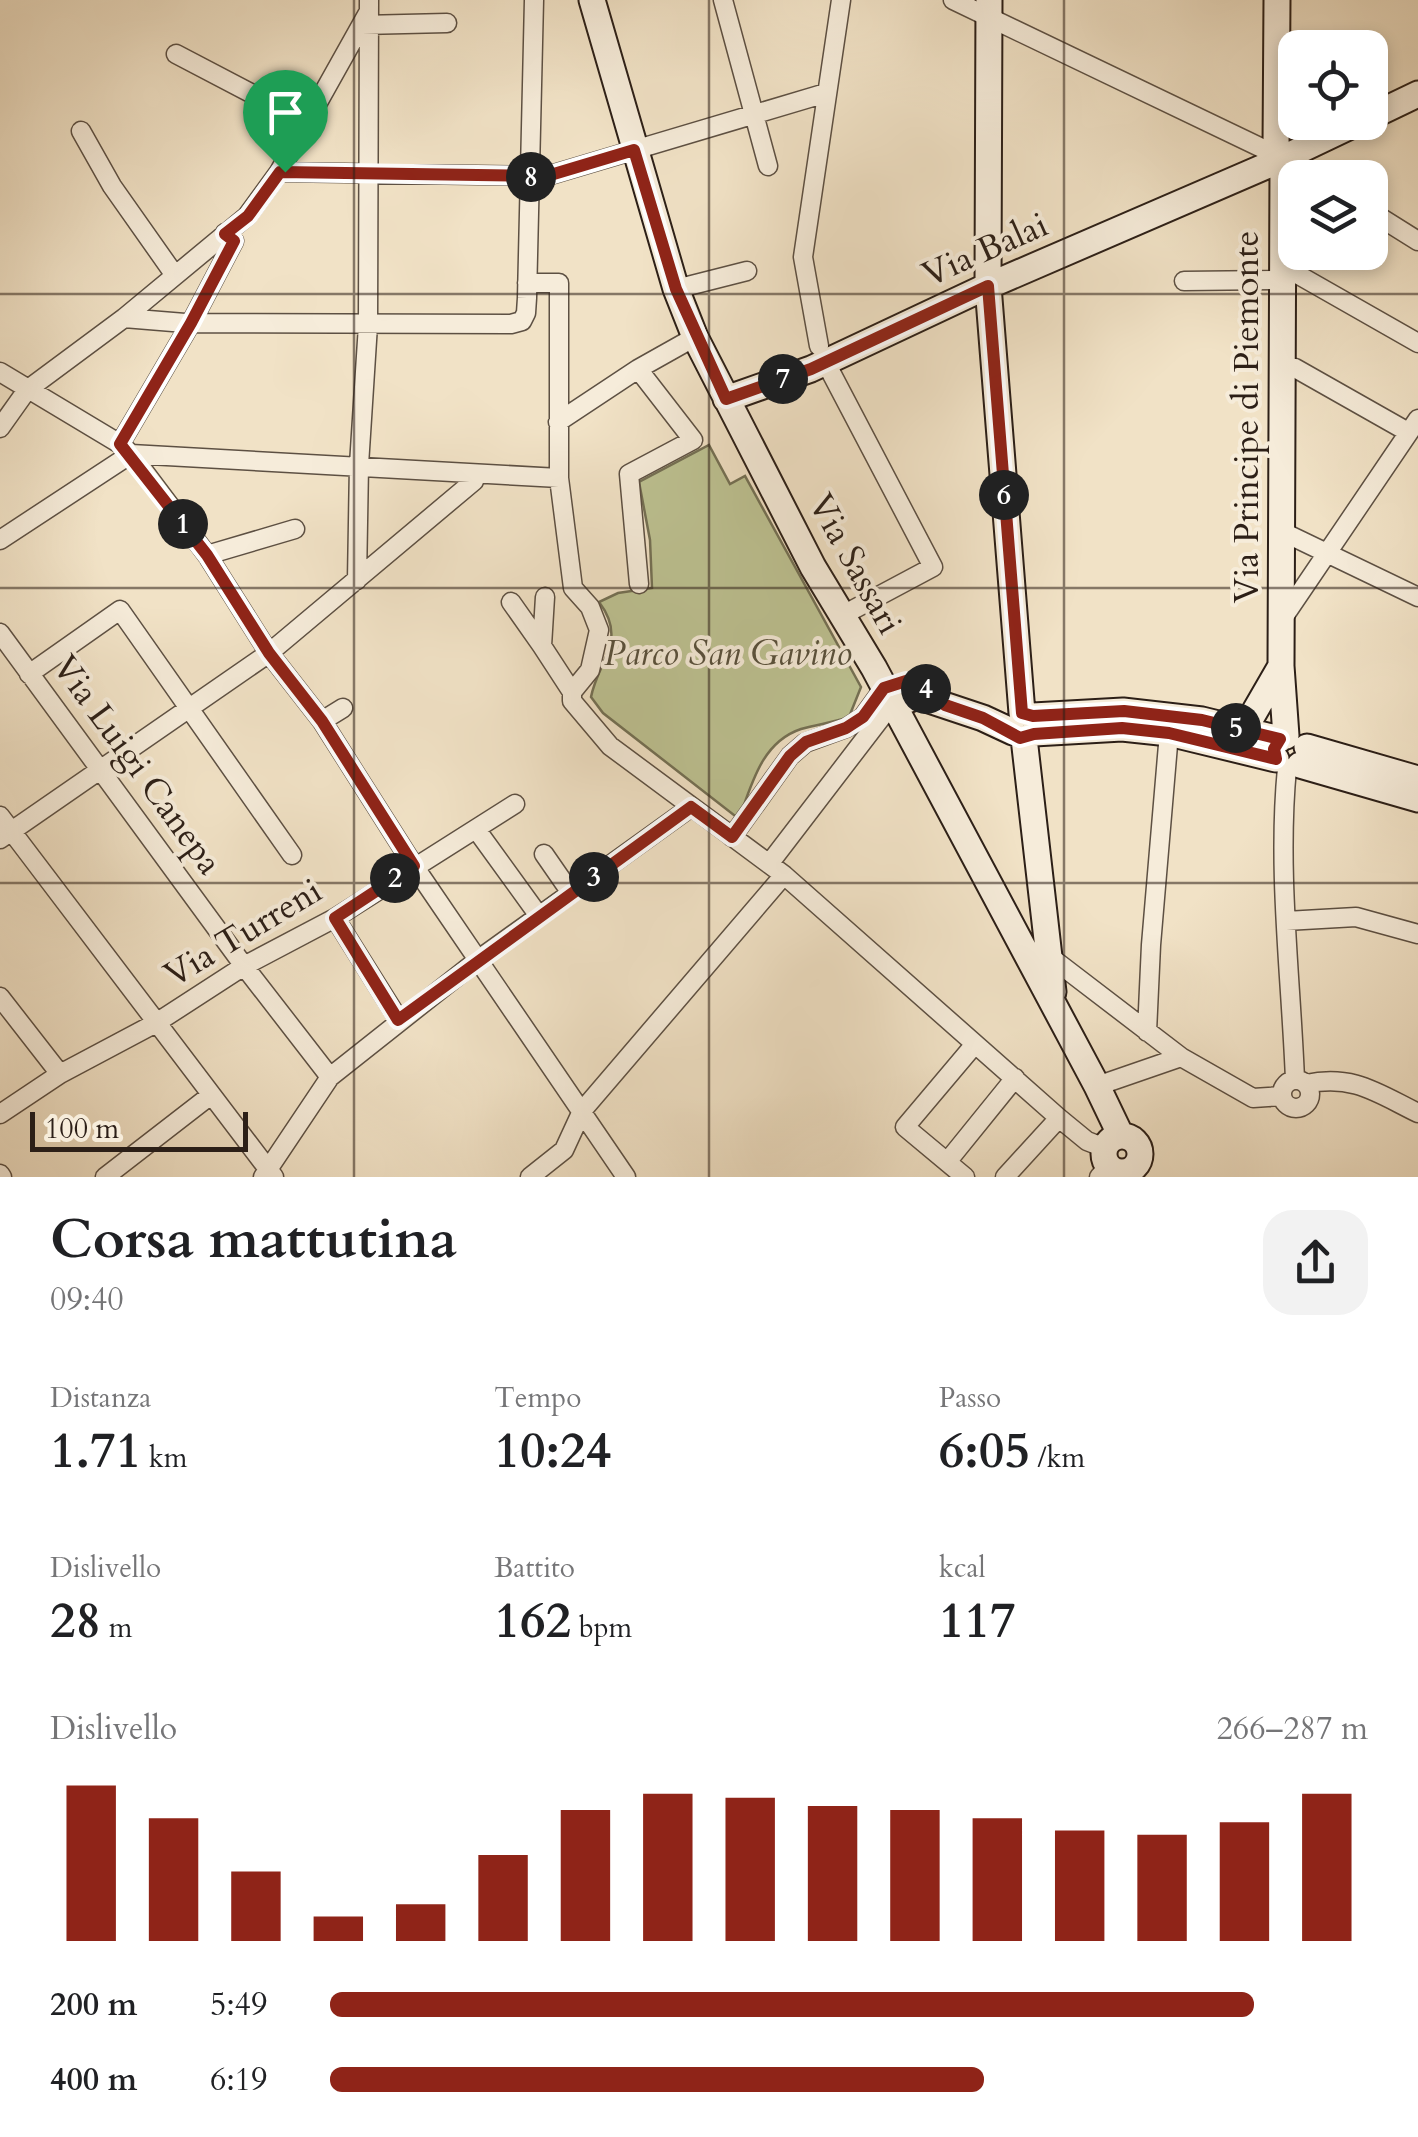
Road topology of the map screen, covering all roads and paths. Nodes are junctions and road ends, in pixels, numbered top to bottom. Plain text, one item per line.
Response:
1 (534, 0) edge
2 (592, 0) edge
3 (723, 0) edge
4 (841, 0) edge
5 (953, 0) edge
6 (1277, 0) edge
7 (990, 9) edge
8 (369, 12) edge
9 (447, 24) dead end
10 (176, 54) dead end
11 (826, 92) junction
12 (1418, 94) edge
13 (1388, 108) edge
14 (752, 114) junction
15 (306, 122) junction
16 (81, 132) dead end
17 (1326, 140) edge
18 (634, 150) junction
19 (1285, 160) edge
20 (1287, 160) edge
21 (1289, 160) edge
22 (1278, 165) edge
23 (768, 166) dead end
24 (280, 172) junction
25 (368, 173) junction
26 (529, 177) junction
27 (1388, 223) edge
28 (225, 234) junction
29 (1418, 241) edge
30 (747, 271) dead end
31 (1281, 272) junction
32 (174, 274) junction
33 (1184, 281) dead end
34 (527, 283) junction
35 (988, 286) junction
36 (676, 289) junction
37 (124, 318) junction
38 (191, 323) junction
39 (368, 324) junction
40 (695, 337) junction
41 (1418, 344) edge
42 (822, 354) junction
43 (1282, 367) junction
44 (638, 368) junction
45 (0, 372) edge
46 (27, 390) junction
47 (726, 399) junction
48 (558, 422) junction
49 (1413, 426) edge
50 (0, 428) edge
51 (126, 449) junction
52 (359, 465) junction
53 (476, 474) junction
54 (559, 478) junction
55 (295, 529) dead end
56 (1283, 532) junction
57 (0, 540) edge
58 (1328, 554) junction
59 (207, 555) junction
60 (357, 580) junction
61 (640, 584) dead end
62 (545, 596) dead end
63 (1418, 598) edge
64 (510, 602) dead end
65 (843, 615) junction
66 (1281, 622) junction
67 (0, 633) edge
68 (542, 646) junction
69 (269, 653) junction
70 (1281, 666) junction
71 (30, 674) junction
72 (572, 692) junction
73 (888, 697) junction
74 (188, 708) junction
75 (342, 708) dead end
76 (322, 721) junction
77 (1023, 725) junction
78 (1244, 730) junction
79 (1169, 733) junction
80 (1289, 752) junction
81 (100, 770) junction
82 (1418, 779) edge
83 (1418, 799) edge
84 (515, 804) dead end
85 (691, 807) junction
86 (0, 816) edge
87 (476, 829) junction
88 (6, 835) edge
89 (732, 837) junction
90 (544, 854) dead end
91 (292, 855) dead end
92 (414, 866) junction
93 (776, 869) junction
94 (1041, 891) junction
95 (571, 893) junction
96 (539, 916) junction
97 (335, 918) junction
98 (1286, 921) junction
99 (1010, 924) junction
100 (1418, 934) edge
101 (479, 959) junction
102 (1040, 960) junction
103 (244, 966) junction
104 (0, 997) edge
105 (398, 1020) junction
106 (156, 1023) junction
107 (1148, 1032) junction
108 (976, 1044) junction
109 (1181, 1057) junction
110 (60, 1074) junction
111 (330, 1077) junction
112 (1015, 1078) junction
113 (1300, 1082) junction
114 (1097, 1086) junction
115 (211, 1095) junction
116 (582, 1110) junction
117 (1418, 1113) edge
118 (0, 1114) edge
119 (1059, 1118) junction
120 (601, 1140) junction
121 (564, 1150) junction
122 (946, 1162) junction
123 (1124, 1163) edge
124 (269, 1175) edge
125 (105, 1177) edge
126 (530, 1177) edge
127 (626, 1177) edge
128 (965, 1177) edge
129 (1005, 1177) edge

1 - 26 street
2 - 18 street, Via Sassari
3 - 14 street
4 - 11 street
5 - 7 street
6 - 20 street, Via Principe di Piemonte
7 - 19 street
7 - 35 street
8 - 9 street
8 - 15 street
8 - 25 street
10 - 15 street
11 - 14 street
11 - 42 street
12 - 13 street
14 - 18 street
14 - 23 street
15 - 24 street
16 - 32 street
17 - 21 street, Via Balai
18 - 26 street
18 - 36 street, Via Sassari
22 - 35 street, Via Balai
24 - 25 street
24 - 28 street
25 - 26 street
25 - 39 street
26 - 34 street
27 - 29 street
28 - 32 street
28 - 38 street
30 - 36 street
31 - 33 street
31 - 41 street
31 - 43 street, Via Principe di Piemonte
32 - 37 street
34 - 39 street
34 - 48 street
35 - 42 street, Via Balai
35 - 77 street
36 - 40 street, Via Sassari
37 - 38 street
37 - 46 street
38 - 39 street
38 - 51 street
39 - 52 street
40 - 44 street
40 - 47 street, Via Sassari
42 - 47 street, Via Balai
42 - 65 street
43 - 49 street
43 - 56 street, Via Principe di Piemonte
44 - 48 street
44 - 61 street
45 - 46 street
46 - 50 street
46 - 51 street
47 - 65 street, Via Sassari
48 - 54 street
49 - 58 street
51 - 52 street
51 - 57 street
51 - 59 street
52 - 53 street
52 - 60 street
53 - 54 street
53 - 60 street
54 - 72 street
55 - 59 street
56 - 58 street
56 - 66 street, Via Principe di Piemonte
58 - 63 street
58 - 66 street
59 - 69 street
60 - 69 street
62 - 68 street
64 - 68 street
65 - 73 street, Via Sassari
66 - 70 street, Via Principe di Piemonte
67 - 71 street, Via Luigi Canepa
68 - 72 street
69 - 74 street
69 - 76 street
70 - 78 street
70 - 80 street, Via Principe di Piemonte
71 - 74 street
71 - 81 street, Via Luigi Canepa
72 - 85 street
73 - 77 street
73 - 89 street
73 - 93 street
73 - 99 street, Via Sassari
74 - 81 street
74 - 91 street
75 - 76 street
76 - 92 street
77 - 78 street
77 - 79 street
77 - 94 street
78 - 80 street
79 - 80 street
79 - 107 street
80 - 82 street
80 - 83 street
80 - 98 street, Via Principe di Piemonte
81 - 88 street
81 - 103 street, Via Luigi Canepa
84 - 87 street, Via Turreni
85 - 89 street
85 - 95 street
86 - 88 street
87 - 92 street, Via Turreni
87 - 96 street
88 - 106 street
89 - 93 street
90 - 95 street
92 - 97 street, Via Turreni
92 - 101 street
93 - 108 street
93 - 116 street
94 - 99 street
94 - 102 street
95 - 96 street
96 - 101 street
97 - 103 street, Via Turreni
97 - 105 street
98 - 100 street
98 - 113 street, Via Principe di Piemonte
99 - 102 street, Via Sassari
101 - 105 street
101 - 116 street
102 - 107 street
102 - 114 street
103 - 106 street, Via Turreni
103 - 111 street, Via Luigi Canepa
104 - 110 street
105 - 111 street
106 - 110 street, Via Turreni
106 - 115 street
107 - 109 street
108 - 112 street
108 - 122 street
109 - 113 street
109 - 114 street
110 - 118 street, Via Turreni
111 - 124 street
112 - 119 street
112 - 122 street
113 - 117 street
114 - 123 street
115 - 124 street
115 - 125 street
116 - 120 street
116 - 121 street
119 - 123 street
119 - 129 street
120 - 121 street
120 - 127 street
121 - 126 street
122 - 128 street

